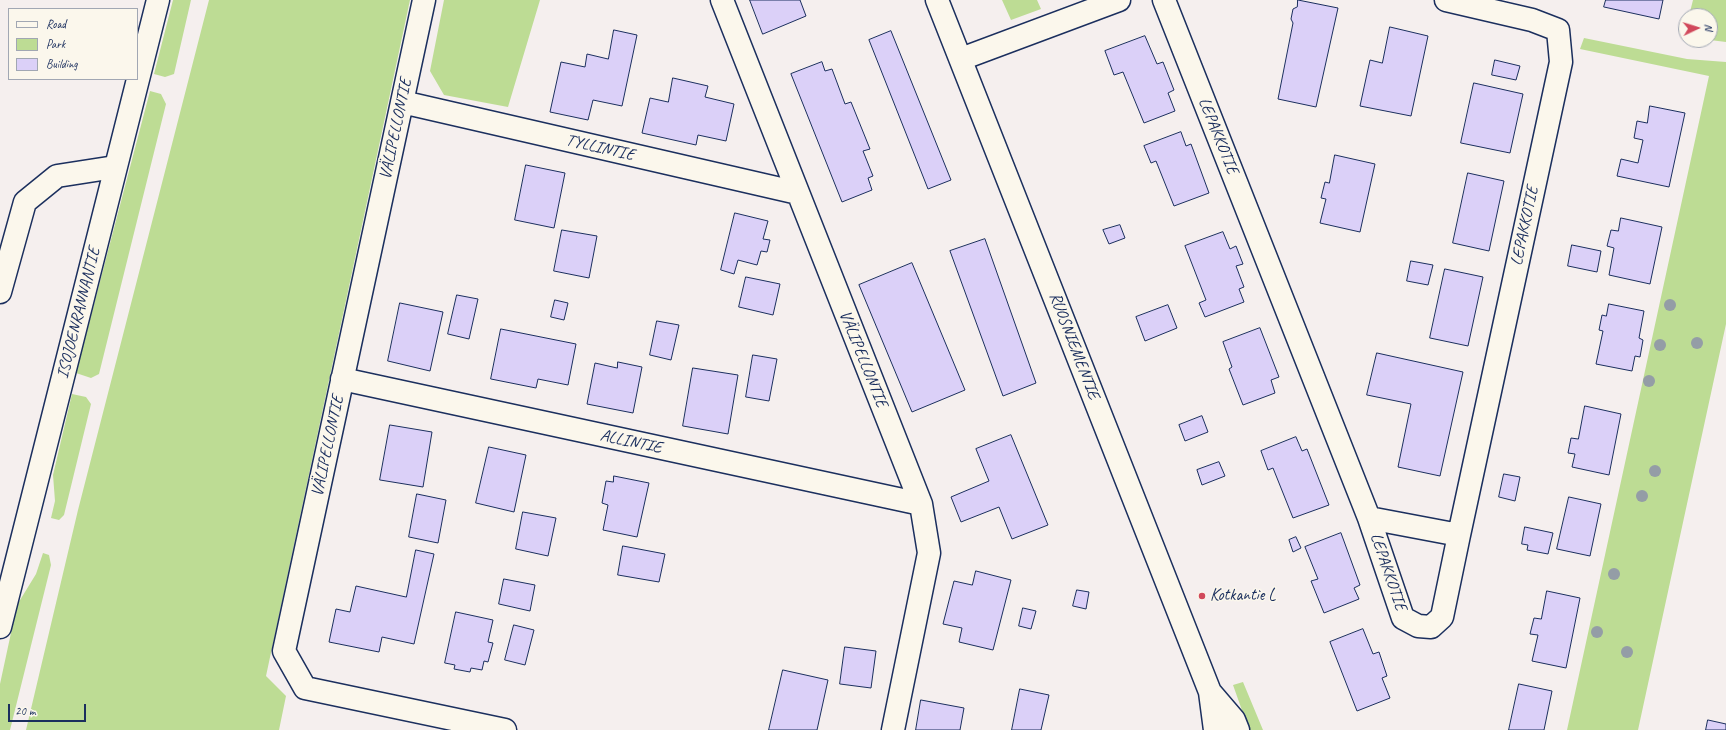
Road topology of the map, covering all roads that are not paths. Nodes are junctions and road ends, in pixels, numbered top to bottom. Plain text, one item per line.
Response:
1 (158, 0) edge
2 (424, 0) edge
3 (722, 0) edge
4 (937, 0) edge
5 (1119, 0) edge
6 (1164, 0) edge
7 (1446, 0) edge
8 (961, 59) junction
9 (138, 78) edge
10 (137, 80) edge
11 (402, 102) junction
12 (115, 167) junction
13 (798, 194) junction
14 (0, 292) edge
15 (342, 379) junction
16 (921, 504) junction
17 (1369, 518) junction
18 (1459, 535) junction
19 (0, 627) edge
20 (1210, 692) junction
21 (504, 730) edge
22 (893, 730) edge
23 (1215, 730) edge
24 (1238, 730) edge

1 - 9 street, ISOJOENRANNANTIE
2 - 11 street, VÄLIPELLONTIE
3 - 13 street, VÄLIPELLONTIE
4 - 8 street, RUOSNIEMENTIE
5 - 8 street
6 - 17 street, LEPAKKOTIE
7 - 18 street, LEPAKKOTIE
8 - 20 street, RUOSNIEMENTIE
10 - 12 street, ISOJOENRANNANTIE
11 - 13 street, TYLLINTIE
11 - 15 street, VÄLIPELLONTIE
12 - 14 street
12 - 19 street, ISOJOENRANNANTIE
13 - 16 street, VÄLIPELLONTIE
15 - 16 street, ALLINTIE
15 - 21 street, VÄLIPELLONTIE
16 - 22 street, VÄLIPELLONTIE
17 - 18 street, LEPAKKOTIE
17 - 18 street, LEPAKKOTIE
20 - 23 street, RUOSNIEMENTIE
20 - 24 street, RUOSNIEMENTIE

